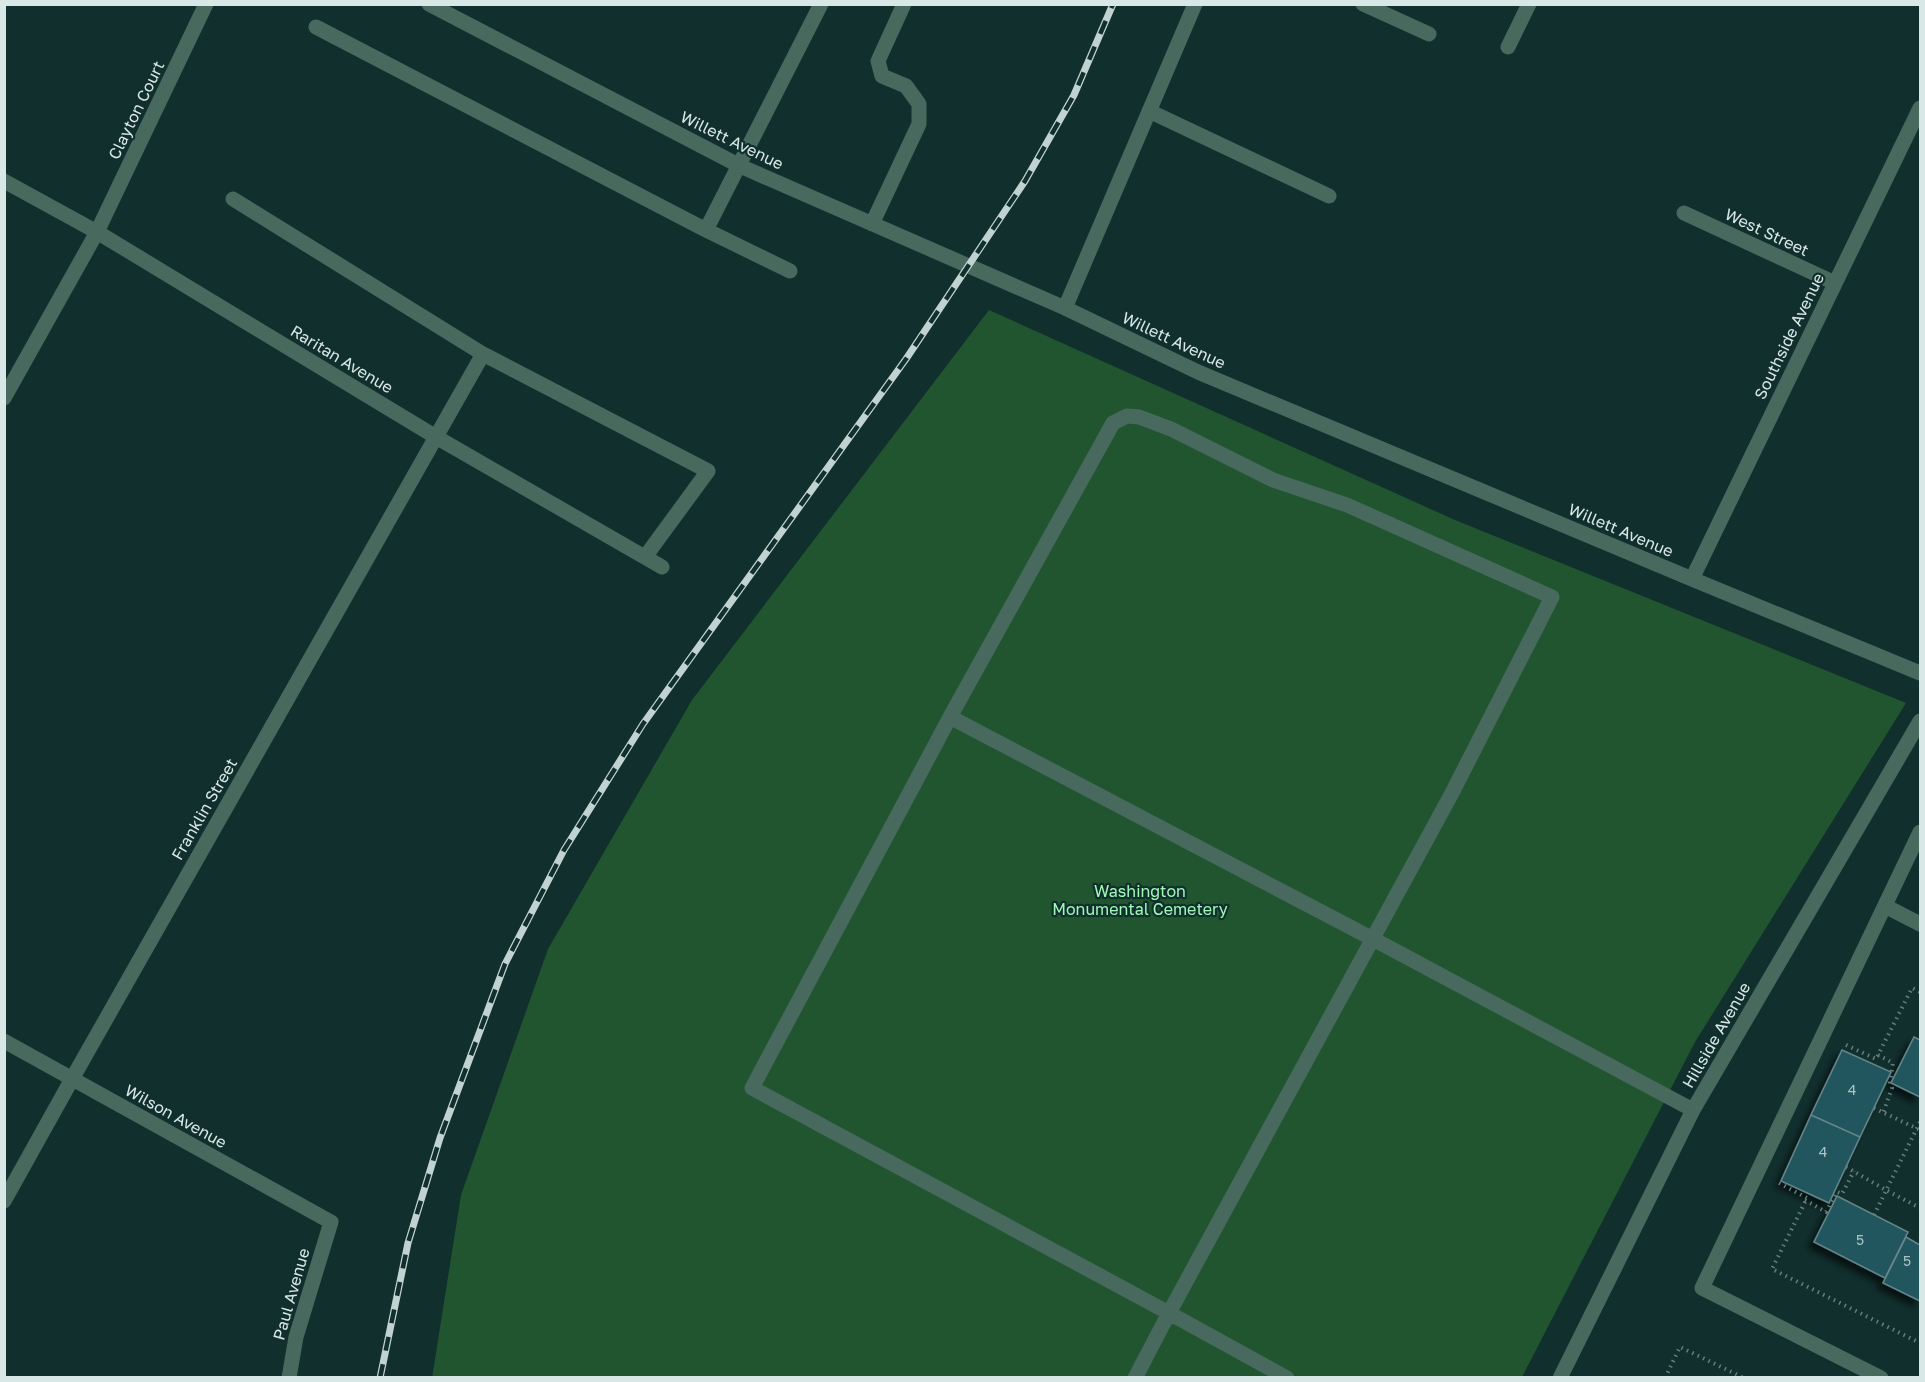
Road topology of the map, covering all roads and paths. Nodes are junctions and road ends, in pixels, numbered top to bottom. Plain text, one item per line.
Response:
1 (207, 4) edge
2 (429, 4) edge
3 (821, 4) edge
4 (904, 4) edge
5 (1195, 4) edge
6 (1363, 4) edge
7 (1529, 4) edge
8 (316, 27) dead end
9 (1429, 34) dead end
10 (1508, 47) dead end
11 (1920, 108) edge
12 (1149, 111) junction
13 (740, 166) junction
14 (4, 181) edge
15 (1329, 196) dead end
16 (233, 199) dead end
17 (1683, 213) dead end
18 (872, 225) junction
19 (706, 230) junction
20 (97, 232) junction
21 (790, 271) dead end
22 (1834, 283) junction
23 (1065, 308) junction
24 (483, 354) junction
25 (4, 399) edge
26 (436, 436) junction
27 (645, 557) junction
28 (662, 567) dead end
29 (1692, 579) junction
30 (1920, 673) edge
31 (950, 717) junction
32 (1920, 721) edge
33 (1920, 832) edge
34 (1885, 906) junction
35 (1920, 924) edge
36 (1373, 939) junction
37 (1920, 992) edge
38 (4, 1041) edge
39 (1842, 1043) dead end
40 (1878, 1055) junction
41 (72, 1079) junction
42 (1874, 1108) dead end
43 (1693, 1110) junction
44 (1884, 1113) junction
45 (1920, 1122) edge
46 (1919, 1130) edge
47 (1846, 1167) dead end
48 (1854, 1171) junction
49 (1775, 1181) dead end
50 (1886, 1190) junction
51 (1805, 1200) junction
52 (4, 1201) edge
53 (1920, 1208) edge
54 (1874, 1215) dead end
55 (331, 1222) joint
56 (1169, 1313) junction
57 (1920, 1343) edge
58 (290, 1377) edge
59 (1135, 1377) edge
60 (1287, 1377) edge
61 (1560, 1377) edge
62 (1665, 1377) edge
63 (1744, 1377) edge
64 (1881, 1377) edge

1 - 20 street, Clayton Court
2 - 13 street, Willett Avenue
3 - 13 street
4 - 18 street
5 - 12 street
6 - 9 street
7 - 10 street
8 - 19 street
11 - 22 street, Southside Avenue
12 - 15 street
12 - 23 street
13 - 18 street, Willett Avenue
13 - 19 street
14 - 20 street, Raritan Avenue
16 - 24 street
17 - 22 street, West Street
18 - 23 street, Willett Avenue
19 - 21 street
20 - 25 street, Clayton Court
20 - 26 street, Raritan Avenue
22 - 29 street, Southside Avenue
23 - 29 street, Willett Avenue
24 - 26 street, Franklin Street
24 - 27 street
26 - 27 street, Raritan Avenue
26 - 41 street, Franklin Street
27 - 28 street, Raritan Avenue
29 - 30 street, Willett Avenue
31 - 36 street
31 - 36 street
31 - 56 street
32 - 43 street, Hillside Avenue
33 - 34 street
34 - 35 street
34 - 64 street
36 - 43 street
36 - 56 street
37 - 40 path
38 - 41 street, Wilson Avenue
39 - 40 path
40 - 44 path
41 - 52 street, Franklin Street
41 - 55 street, Wilson Avenue
42 - 44 path
43 - 61 street, Hillside Avenue
44 - 46 path
45 - 46 path
46 - 50 path
47 - 48 path
48 - 50 path
48 - 51 path
49 - 51 path
50 - 53 path
50 - 54 path
51 - 57 path
55 - 58 street, Paul Avenue
56 - 59 street
56 - 60 street
62 - 63 path

